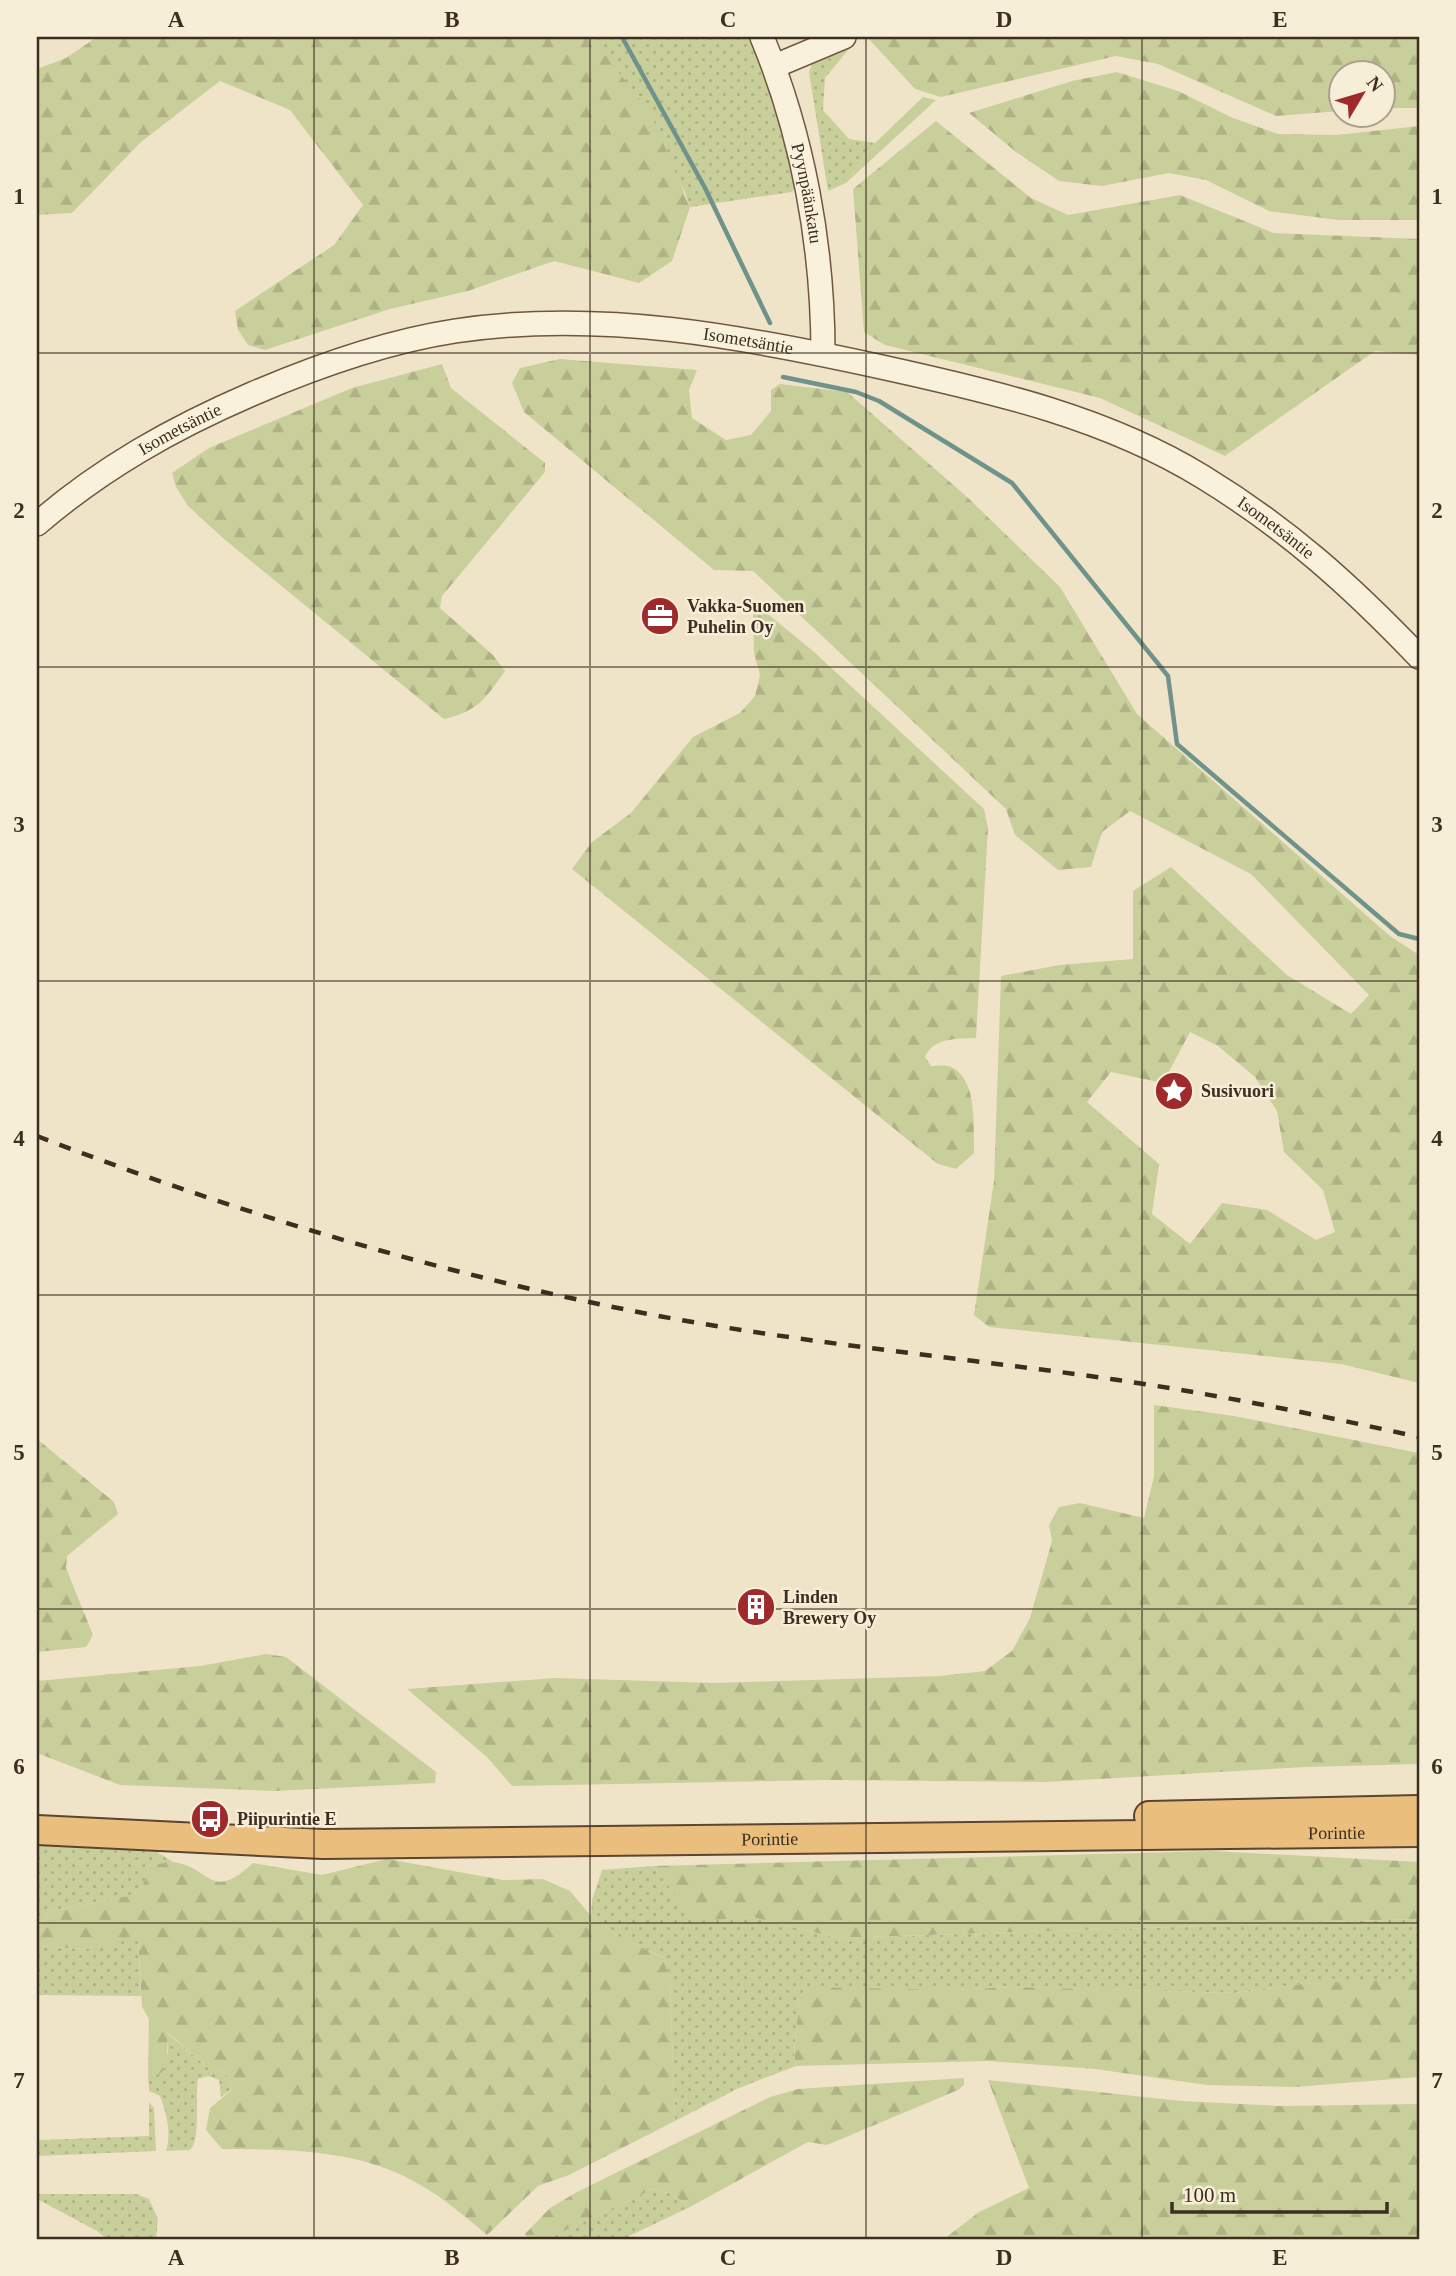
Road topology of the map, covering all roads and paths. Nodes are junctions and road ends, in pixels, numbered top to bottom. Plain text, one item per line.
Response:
1 (762, 37) edge
2 (845, 37) edge
3 (775, 66) junction
4 (823, 354) junction
5 (37, 524) edge
6 (1419, 657) edge
7 (1419, 1810) edge
8 (37, 1830) edge
9 (1419, 1832) edge
10 (121, 1834) junction

1 - 3 main road, Pyynpäänkatu
2 - 3 main road
3 - 4 main road, Pyynpäänkatu
4 - 5 main road, Isometsäntie
4 - 6 main road, Isometsäntie
7 - 10 highway, Porintie
8 - 10 highway, Porintie
9 - 10 highway, Porintie

